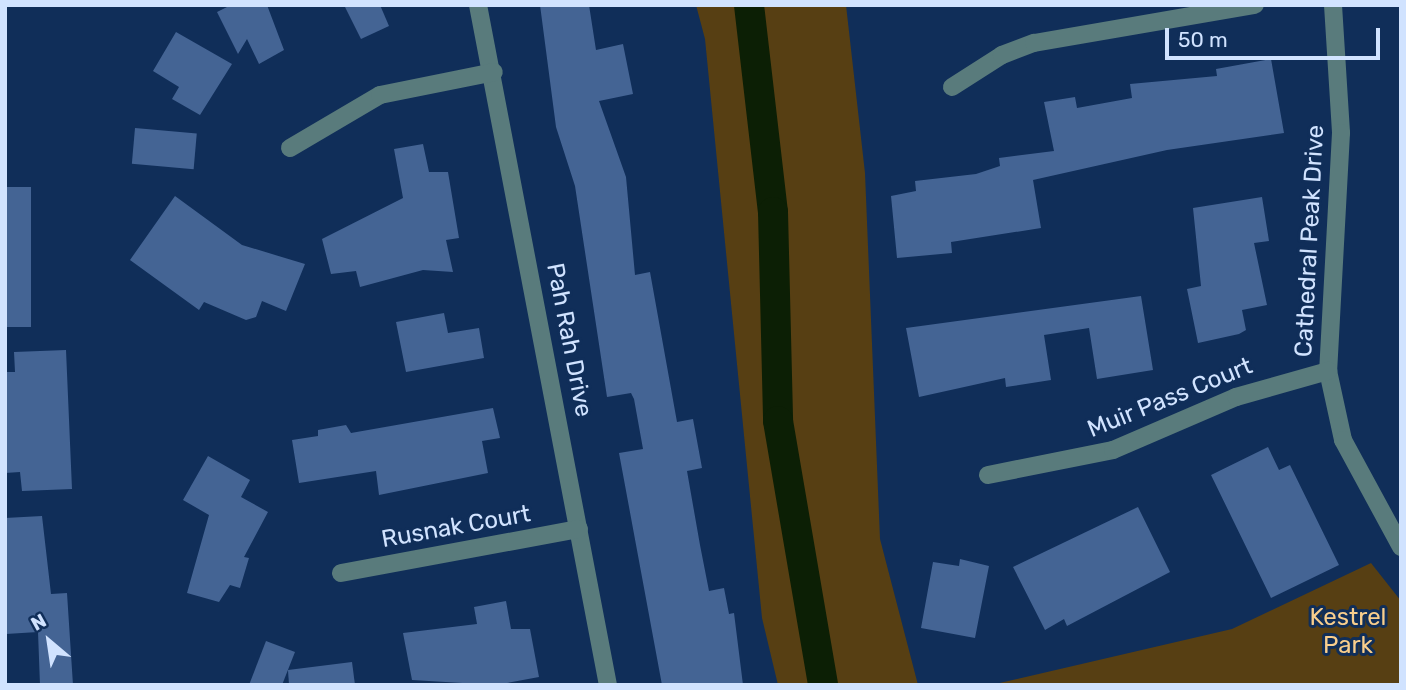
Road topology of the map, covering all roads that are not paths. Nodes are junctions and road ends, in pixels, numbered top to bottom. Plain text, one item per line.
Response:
1 (478, 5) edge
2 (1255, 5) edge
3 (1333, 5) edge
4 (494, 72) junction
5 (952, 87) dead end
6 (290, 148) dead end
7 (1328, 372) junction
8 (988, 475) dead end
9 (579, 529) junction
10 (1401, 547) edge
11 (341, 573) dead end
12 (608, 685) edge

1 - 4 street, Pah Rah Drive
2 - 5 street
3 - 7 street, Cathedral Peak Drive
4 - 6 street
4 - 9 street, Pah Rah Drive
7 - 8 street, Muir Pass Court
7 - 10 street, Cathedral Peak Drive
9 - 11 street, Rusnak Court
9 - 12 street, Pah Rah Drive

